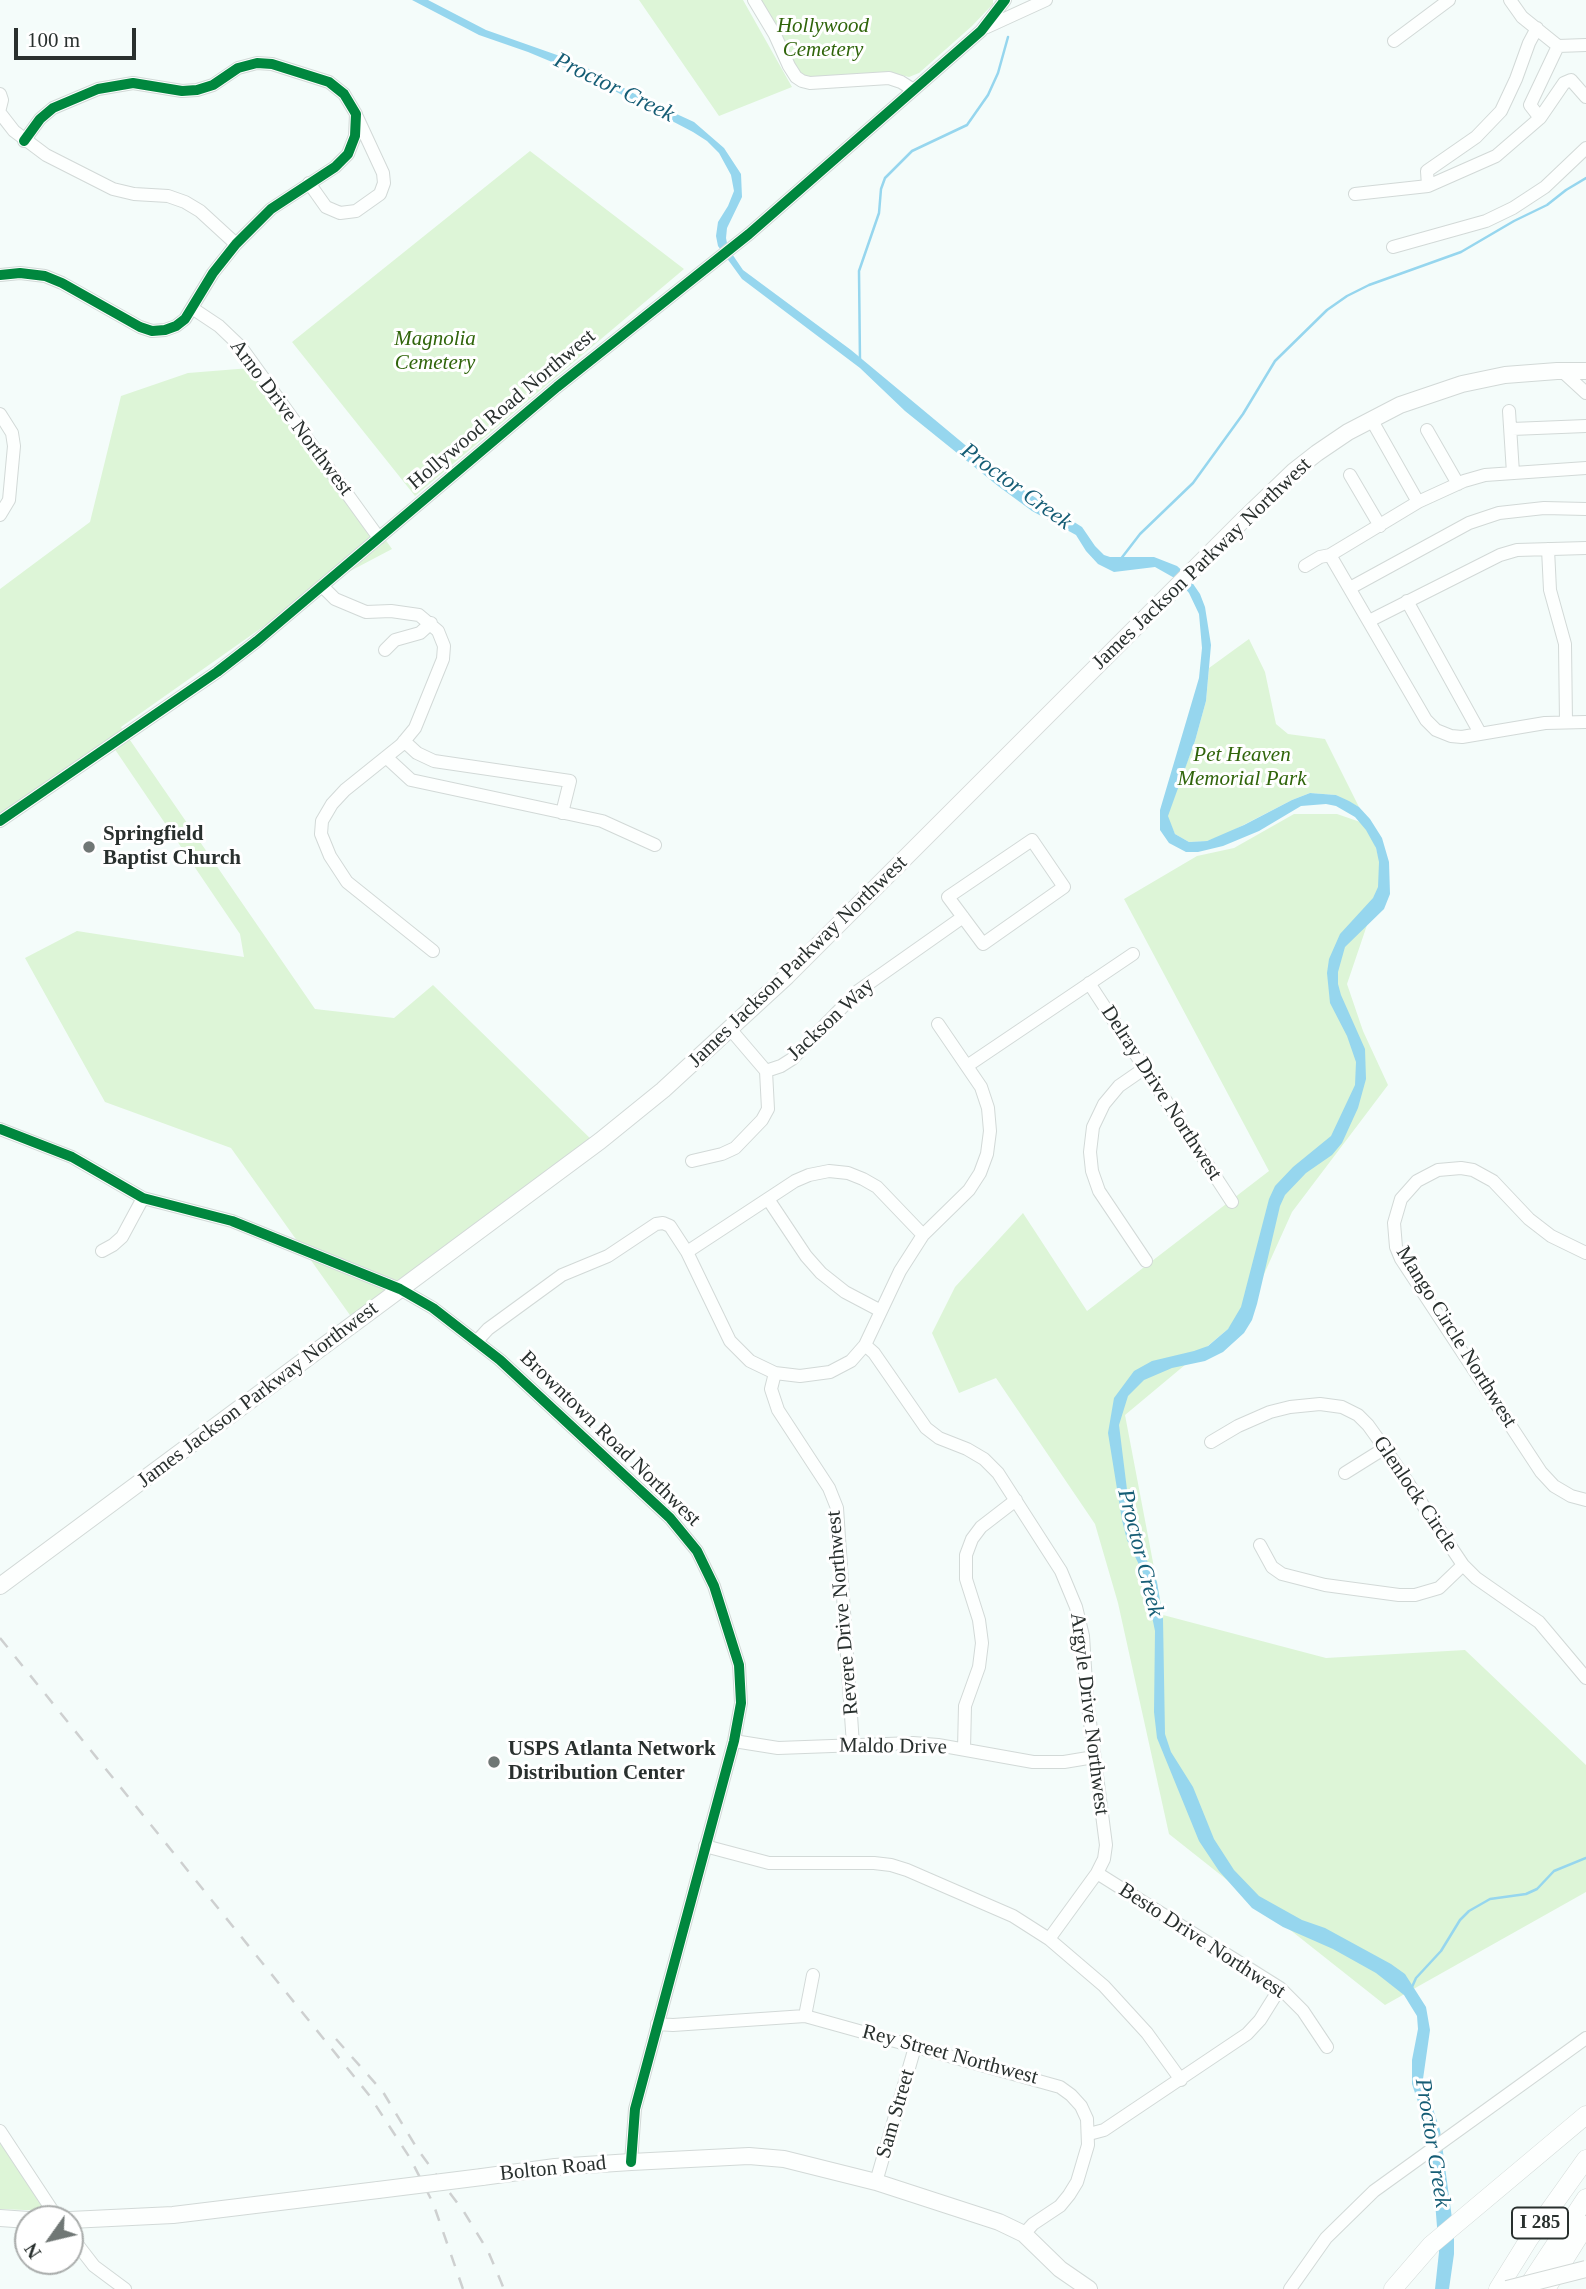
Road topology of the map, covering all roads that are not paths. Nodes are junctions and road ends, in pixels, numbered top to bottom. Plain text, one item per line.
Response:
1 (754, 0) edge
2 (1005, 0) edge
3 (1448, 0) edge
4 (1510, 0) edge
5 (1040, 1) edge
6 (1537, 27) junction
7 (981, 30) junction
8 (1394, 41) dead end
9 (1586, 45) edge
10 (1558, 46) junction
11 (912, 89) junction
12 (0, 94) edge
13 (1586, 97) edge
14 (0, 110) edge
15 (356, 114) junction
16 (1540, 118) junction
17 (24, 141) junction
18 (1586, 148) edge
19 (309, 183) junction
20 (1428, 186) junction
21 (1356, 194) dead end
22 (236, 244) junction
23 (1393, 247) dead end
24 (0, 275) edge
25 (192, 308) junction
26 (1562, 371) junction
27 (1586, 371) edge
28 (1586, 393) edge
29 (1509, 411) dead end
30 (0, 414) edge
31 (1371, 419) junction
32 (1586, 426) edge
33 (1512, 429) junction
34 (1427, 430) dead end
35 (1586, 468) edge
36 (1513, 473) junction
37 (1350, 475) dead end
38 (1458, 484) junction
39 (1418, 502) junction
40 (1586, 509) edge
41 (0, 515) edge
42 (1380, 526) junction
43 (379, 538) junction
44 (1586, 548) edge
45 (1548, 549) junction
46 (1330, 555) junction
47 (1305, 566) dead end
48 (322, 586) junction
49 (1350, 589) junction
50 (1407, 601) junction
51 (1369, 621) junction
52 (431, 623) junction
53 (385, 650) dead end
54 (1566, 722) junction
55 (1586, 722) edge
56 (1480, 733) junction
57 (404, 741) junction
58 (386, 757) junction
59 (562, 813) junction
60 (0, 821) edge
61 (655, 845) dead end
62 (963, 917) junction
63 (433, 951) dead end
64 (1133, 954) dead end
65 (1089, 983) junction
66 (938, 1024) dead end
67 (731, 1030) junction
68 (967, 1066) junction
69 (1145, 1068) junction
70 (766, 1071) junction
71 (0, 1129) edge
72 (692, 1161) dead end
73 (143, 1198) junction
74 (768, 1199) junction
75 (1232, 1202) dead end
76 (923, 1235) junction
77 (102, 1251) dead end
78 (687, 1252) junction
79 (1586, 1253) edge
80 (1146, 1261) dead end
81 (400, 1289) junction
82 (881, 1311) junction
83 (477, 1341) junction
84 (865, 1345) junction
85 (775, 1373) junction
86 (1211, 1442) dead end
87 (1385, 1448) junction
88 (1345, 1473) dead end
89 (1016, 1500) junction
90 (1586, 1500) edge
91 (1260, 1545) dead end
92 (1463, 1565) junction
93 (3, 1584) edge
94 (1586, 1678) edge
95 (734, 1741) junction
96 (853, 1745) junction
97 (964, 1749) junction
98 (1094, 1757) junction
99 (705, 1846) junction
100 (1097, 1873) junction
101 (1049, 1939) junction
102 (813, 1975) dead end
103 (1280, 1988) junction
104 (804, 2016) junction
105 (657, 2024) junction
106 (1586, 2038) edge
107 (915, 2047) junction
108 (1327, 2047) dead end
109 (1181, 2080) junction
110 (1586, 2115) edge
111 (0, 2131) edge
112 (1089, 2134) junction
113 (1586, 2159) edge
114 (631, 2162) junction
115 (876, 2182) junction
116 (1586, 2198) edge
117 (49, 2205) edge
118 (84, 2219) edge
119 (1586, 2225) edge
120 (1024, 2234) junction
121 (84, 2253) edge
122 (1586, 2269) edge
123 (125, 2289) edge
124 (1089, 2289) edge
125 (1290, 2289) edge
126 (1393, 2289) edge
127 (1498, 2289) edge
128 (1507, 2289) edge
129 (1526, 2289) edge
130 (1546, 2289) edge

1 - 11 street
2 - 7 street, Hollywood Road Northwest
3 - 8 street
4 - 6 street
5 - 7 street
6 - 10 street
6 - 20 street
7 - 11 street, Hollywood Road Northwest
9 - 10 street
10 - 16 street
11 - 43 street, Hollywood Road Northwest
12 - 14 street
13 - 16 street
14 - 17 street
15 - 17 street
15 - 19 street
15 - 19 street
16 - 20 street
17 - 22 street
18 - 23 street
19 - 22 street
20 - 21 street
22 - 25 street
24 - 25 street
25 - 43 street, Arno Drive Northwest
26 - 27 main road, James Jackson Parkway Northwest
26 - 28 street
26 - 31 main road, James Jackson Parkway Northwest
29 - 33 street
30 - 41 street
31 - 39 street
31 - 67 main road, James Jackson Parkway Northwest
32 - 33 street
33 - 36 street
34 - 38 street
35 - 36 street
36 - 38 street
37 - 42 street
38 - 39 street
39 - 42 street
40 - 49 street
42 - 46 street
43 - 48 street, Hollywood Road Northwest
44 - 45 street
45 - 50 street
45 - 54 street
46 - 47 street
46 - 49 street
48 - 52 street
48 - 60 street, Hollywood Road Northwest
49 - 51 street
50 - 51 street
50 - 56 street
51 - 56 street
52 - 53 street
52 - 57 street
54 - 55 street
54 - 56 street
57 - 58 street
57 - 59 street
58 - 59 street
58 - 63 street
59 - 61 street
62 - 62 street
62 - 70 street, Jackson Way
64 - 65 street
65 - 68 street
65 - 69 street, Delray Drive Northwest
66 - 68 street
67 - 70 street
67 - 81 main road, James Jackson Parkway Northwest
68 - 76 street
69 - 75 street, Delray Drive Northwest
69 - 80 street
70 - 72 street
71 - 73 street, Browntown Road Northwest
73 - 77 street
73 - 81 street, Browntown Road Northwest
74 - 76 street
74 - 78 street
74 - 82 street
76 - 82 street
78 - 83 street
78 - 85 street
79 - 90 street, Mango Circle Northwest
81 - 83 street, Browntown Road Northwest
81 - 93 main road, James Jackson Parkway Northwest
82 - 84 street
83 - 95 street, Browntown Road Northwest
84 - 85 street
84 - 89 street, Argyle Drive Northwest
85 - 96 street, Revere Drive Northwest
86 - 87 street, Glenlock Circle
87 - 88 street
87 - 92 street, Glenlock Circle
89 - 97 street
89 - 98 street, Argyle Drive Northwest
91 - 92 street
92 - 94 street, Glenlock Circle
95 - 96 street, Maldo Drive
95 - 99 street, Browntown Road Northwest
96 - 97 street, Maldo Drive
97 - 98 street, Maldo Drive
98 - 100 street, Argyle Drive Northwest
99 - 101 street
99 - 105 street, Browntown Road Northwest
100 - 101 street, Argyle Drive Northwest
100 - 103 street, Besto Drive Northwest
101 - 109 street
102 - 104 street
103 - 108 street, Besto Drive Northwest
103 - 109 street
104 - 105 street, Rey Street Northwest
104 - 107 street, Rey Street Northwest
105 - 114 street, Browntown Road Northwest
106 - 125 street
107 - 112 street, Rey Street Northwest
107 - 115 street, Sam Street
109 - 112 street
110 - 126 highway
111 - 117 street
112 - 120 street
113 - 127 highway, I 285
114 - 115 main road, Bolton Road
114 - 118 main road, Bolton Road, bridge
115 - 120 main road, Bolton Road
116 - 129 highway, I 285
119 - 130 highway
120 - 124 main road, Bolton Road
121 - 123 street
122 - 128 main road, bridge

